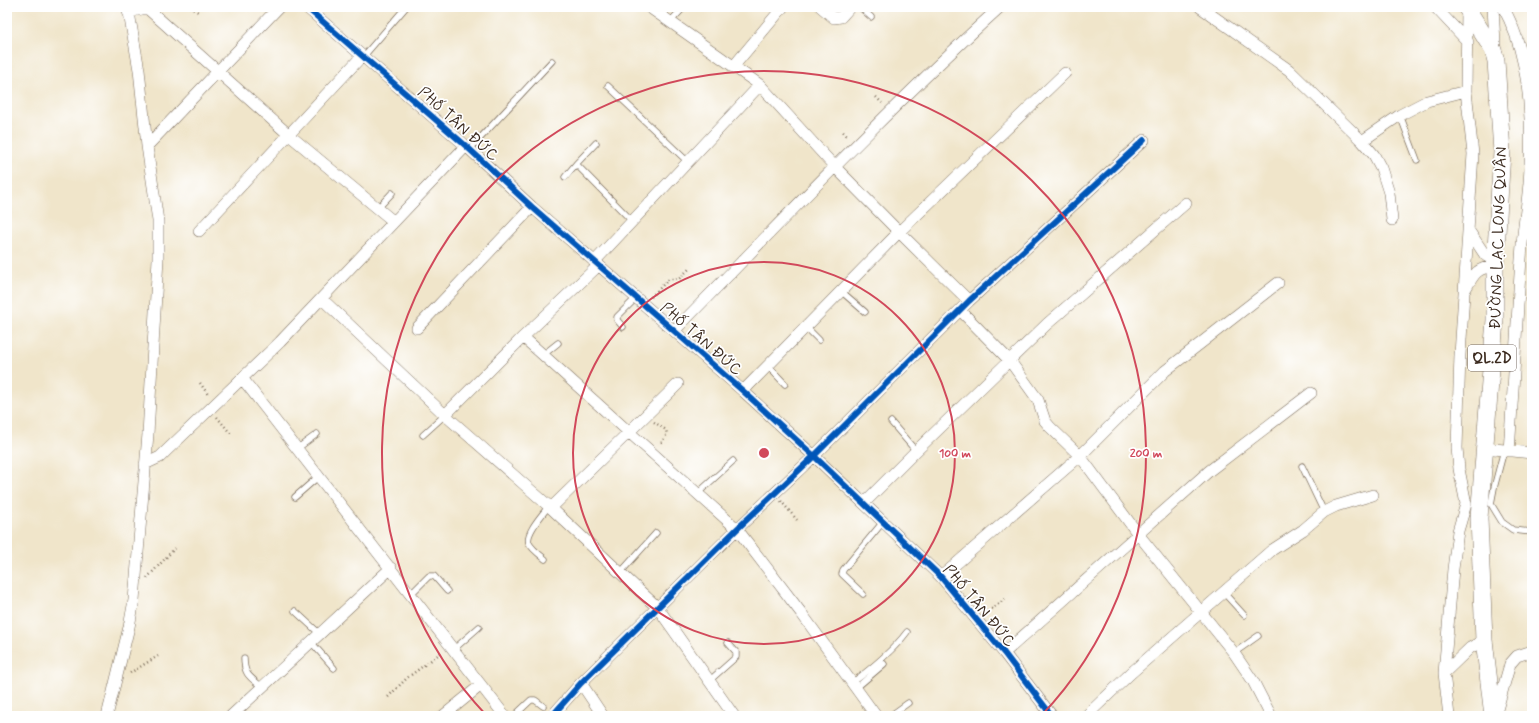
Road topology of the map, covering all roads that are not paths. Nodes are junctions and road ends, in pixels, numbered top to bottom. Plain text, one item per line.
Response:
1 (279, 7) edge
2 (306, 7) edge
3 (406, 7) edge
4 (649, 7) edge
5 (684, 7) edge
6 (783, 7) edge
7 (821, 7) edge
8 (850, 7) edge
9 (860, 7) edge
10 (1000, 7) edge
11 (1200, 7) edge
12 (1435, 7) edge
13 (1493, 7) edge
14 (1503, 7) edge
15 (1466, 8) edge
16 (128, 9) edge
17 (871, 17) dead end
18 (670, 22) junction
19 (1468, 42) junction
20 (1493, 50) junction
21 (363, 56) junction
22 (552, 61) dead end
23 (733, 67) junction
24 (218, 72) junction
25 (1065, 73) dead end
26 (760, 85) junction
27 (608, 86) dead end
28 (1466, 91) junction
29 (1400, 115) junction
30 (288, 134) junction
31 (1144, 140) dead end
32 (1362, 141) junction
33 (596, 142) dead end
34 (147, 146) junction
35 (468, 147) junction
36 (1417, 160) dead end
37 (688, 162) junction
38 (576, 164) junction
39 (835, 167) junction
40 (565, 177) dead end
41 (392, 193) dead end
42 (1186, 203) dead end
43 (532, 207) junction
44 (378, 208) junction
45 (1392, 220) dead end
46 (394, 221) junction
47 (632, 221) junction
48 (1469, 231) junction
49 (199, 232) dead end
50 (899, 232) junction
51 (596, 264) junction
52 (1496, 264) junction
53 (1278, 283) dead end
54 (841, 291) junction
55 (1463, 292) junction
56 (322, 299) junction
57 (640, 301) junction
58 (969, 301) junction
59 (960, 310) junction
60 (865, 312) dead end
61 (623, 327) dead end
62 (806, 327) junction
63 (417, 328) dead end
64 (674, 331) junction
65 (523, 337) junction
66 (819, 340) dead end
67 (558, 343) dead end
68 (543, 355) junction
69 (1010, 361) junction
70 (768, 366) junction
71 (242, 378) junction
72 (678, 384) dead end
73 (785, 384) dead end
74 (743, 391) junction
75 (1311, 393) dead end
76 (445, 415) junction
77 (891, 422) dead end
78 (629, 432) junction
79 (317, 434) dead end
80 (423, 435) dead end
81 (298, 448) junction
82 (1485, 448) junction
83 (1506, 450) junction
84 (916, 451) junction
85 (1532, 453) edge
86 (814, 456) junction
87 (1080, 456) junction
88 (733, 461) dead end
89 (145, 464) junction
90 (1302, 466) dead end
91 (319, 476) junction
92 (697, 494) junction
93 (1373, 495) dead end
94 (295, 497) dead end
95 (864, 504) junction
96 (1473, 504) junction
97 (549, 508) junction
98 (1324, 512) junction
99 (883, 522) junction
100 (737, 529) junction
101 (1532, 532) edge
102 (656, 533) dead end
103 (1138, 534) junction
104 (545, 559) dead end
105 (391, 568) junction
106 (620, 573) junction
107 (941, 577) junction
108 (447, 591) dead end
109 (1224, 593) junction
110 (411, 594) junction
111 (863, 594) dead end
112 (658, 608) junction
113 (295, 611) dead end
114 (1201, 612) junction
115 (1244, 615) dead end
116 (479, 627) dead end
117 (907, 632) dead end
118 (320, 634) junction
119 (1258, 636) dead end
120 (1484, 640) junction
121 (311, 642) junction
122 (728, 643) dead end
123 (452, 648) junction
124 (1532, 651) edge
125 (1004, 653) junction
126 (1234, 653) junction
127 (244, 658) dead end
128 (884, 664) dead end
129 (334, 668) dead end
130 (1444, 673) junction
131 (709, 681) junction
132 (581, 683) junction
133 (481, 685) junction
134 (854, 685) junction
135 (262, 687) junction
136 (908, 704) dead end
137 (543, 706) dead end
138 (107, 716) edge
139 (231, 716) edge
140 (443, 716) edge
141 (505, 716) edge
142 (514, 716) edge
143 (552, 716) edge
144 (603, 716) edge
145 (734, 716) edge
146 (876, 716) edge
147 (890, 716) edge
148 (1052, 716) edge
149 (1086, 716) edge
150 (1271, 716) edge
151 (1449, 716) edge
152 (1494, 716) edge

1 - 24 street
2 - 21 street, PHỐ TÂN ĐỨC
3 - 21 lane
4 - 18 street
5 - 18 lane
6 - 23 street
7 - 8 street
9 - 17 lane
10 - 39 street
11 - 32 street
12 - 19 street
13 - 20 street
14 - 83 street
15 - 19 street
15 - 20 main road, ĐƯỜNG LẠC LONG QUÂN / QL.2D
16 - 24 street
16 - 34 street
18 - 23 street
19 - 28 street
20 - 52 main road, ĐƯỜNG LẠC LONG QUÂN / QL.2D
21 - 30 street
21 - 35 street, PHỐ TÂN ĐỨC
22 - 35 lane
23 - 26 street
24 - 30 street
24 - 34 street
25 - 50 street
26 - 37 street
26 - 39 street
27 - 37 lane
28 - 29 street
28 - 48 street
29 - 32 street
29 - 36 lane
30 - 44 street
30 - 49 street
31 - 58 street
32 - 45 street
33 - 38 lane
34 - 89 street
35 - 43 street, PHỐ TÂN ĐỨC
35 - 46 street
37 - 47 street
38 - 40 lane
38 - 47 lane
39 - 50 street
39 - 64 street
41 - 44 lane
42 - 69 street
43 - 51 street, PHỐ TÂN ĐỨC
43 - 63 street
44 - 46 street
46 - 56 street
47 - 51 street
48 - 52 street
48 - 55 street
50 - 54 street
50 - 58 street
51 - 57 street, PHỐ TÂN ĐỨC
51 - 65 street
52 - 55 street
52 - 82 main road, ĐƯỜNG LẠC LONG QUÂN / QL.2D
53 - 87 street
54 - 60 lane
54 - 62 street
55 - 96 street
56 - 71 street
56 - 76 street
57 - 61 lane
57 - 64 street, PHỐ TÂN ĐỨC
58 - 59 street
59 - 69 street
59 - 86 street
62 - 66 lane
62 - 70 street
64 - 74 street, PHỐ TÂN ĐỨC
65 - 68 street
65 - 76 street
67 - 68 lane
68 - 78 street
69 - 84 street
69 - 87 street
70 - 73 lane
70 - 74 street
71 - 81 street
71 - 89 street
72 - 78 street
74 - 86 street, PHỐ TÂN ĐỨC
75 - 103 street
76 - 80 lane
76 - 97 street
77 - 84 lane
78 - 92 street
78 - 97 street
79 - 81 lane
81 - 91 street
82 - 83 street
82 - 96 main road, ĐƯỜNG LẠC LONG QUÂN / QL.2D
83 - 85 street
83 - 101 lane
84 - 95 street
86 - 95 street, PHỐ TÂN ĐỨC
86 - 100 street
87 - 103 street
87 - 107 street
88 - 92 lane
89 - 138 street
90 - 98 lane
91 - 94 lane
91 - 105 street
92 - 100 street
93 - 98 street
95 - 99 street, PHỐ TÂN ĐỨC
96 - 120 main road, ĐƯỜNG LẠC LONG QUÂN / QL.2D
96 - 130 street
97 - 104 lane
97 - 106 street
98 - 109 street
99 - 107 street, PHỐ TÂN ĐỨC
99 - 111 lane
100 - 112 street
100 - 134 street
102 - 106 lane
103 - 114 street
103 - 125 street
105 - 110 street
105 - 118 street
106 - 112 street
107 - 125 street, PHỐ TÂN ĐỨC
108 - 110 lane
109 - 114 street
109 - 115 lane
110 - 123 street
112 - 131 street
112 - 132 street
113 - 118 lane
114 - 126 street
114 - 149 street
116 - 123 lane
117 - 134 lane
118 - 121 street
119 - 126 lane
120 - 130 street
120 - 152 main road, ĐƯỜNG LẠC LONG QUÂN / QL.2D
121 - 129 lane
121 - 135 street
122 - 131 lane
123 - 133 street
124 - 152 street
125 - 148 street, PHỐ TÂN ĐỨC
126 - 150 street
127 - 135 lane
128 - 134 lane
130 - 151 street
131 - 145 street
132 - 143 street
132 - 144 street
133 - 140 street
133 - 141 street
134 - 146 street
135 - 139 street
136 - 147 lane
137 - 142 lane

